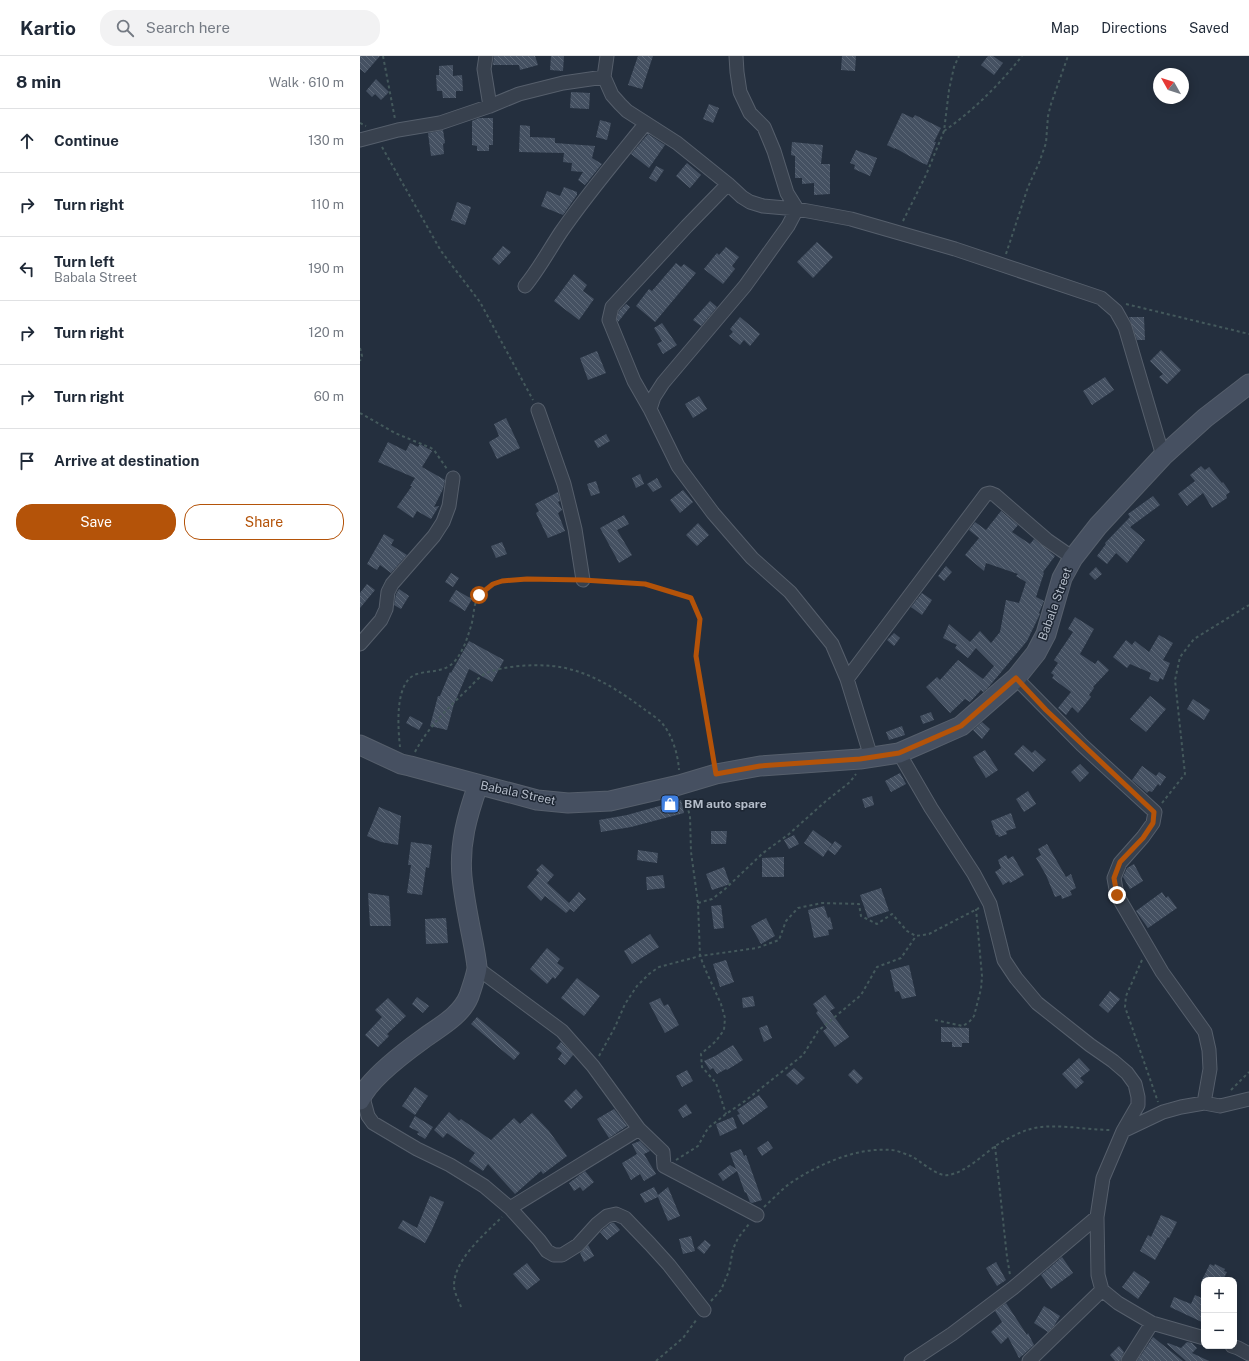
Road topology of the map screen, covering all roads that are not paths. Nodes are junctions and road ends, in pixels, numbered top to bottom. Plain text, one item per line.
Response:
1 (486, 56) edge
2 (607, 56) edge
3 (736, 56) edge
4 (604, 77) junction
5 (490, 106) junction
6 (646, 123) junction
7 (360, 140) edge
8 (728, 184) junction
9 (797, 209) junction
10 (525, 286) dead end
11 (1249, 384) edge
12 (650, 409) junction
13 (538, 410) road end
14 (1163, 456) junction
15 (453, 478) road end
16 (1073, 558) junction
17 (583, 580) road end
18 (360, 644) edge
19 (1016, 678) junction
20 (847, 679) junction
21 (360, 745) edge
22 (899, 753) junction
23 (865, 758) junction
24 (478, 785) junction
25 (477, 968) junction
26 (361, 1097) edge
27 (1249, 1099) edge
28 (1204, 1103) junction
29 (639, 1129) junction
30 (1123, 1131) junction
31 (510, 1208) junction
32 (757, 1215) road end
33 (1097, 1217) junction
34 (1102, 1290) junction
35 (704, 1310) road end
36 (1152, 1322) junction
37 (1201, 1337) edge
38 (1237, 1348) edge
39 (1249, 1354) edge
40 (911, 1361) edge
41 (1029, 1361) edge
42 (1128, 1361) edge

1 - 5 street
2 - 4 street
3 - 9 street
4 - 5 street
4 - 6 street
5 - 7 street
6 - 8 street
6 - 10 street
8 - 9 street
8 - 12 street
9 - 12 street
9 - 14 street
11 - 14 street, Babala Street
12 - 20 street
13 - 17 street
14 - 16 street, Babala Street
15 - 18 street
16 - 19 street, Babala Street
16 - 20 street
19 - 22 street, Babala Street
19 - 28 street
20 - 23 street
21 - 24 street, Babala Street
22 - 23 street, Babala Street
22 - 30 street
23 - 24 street, Babala Street
24 - 25 street
25 - 26 street
25 - 29 street
26 - 31 street
27 - 28 street
28 - 30 street
29 - 31 street
29 - 32 street
30 - 33 street
31 - 35 street
33 - 34 street
33 - 40 street
34 - 36 street
34 - 41 street
36 - 37 street
36 - 42 street
38 - 39 street

